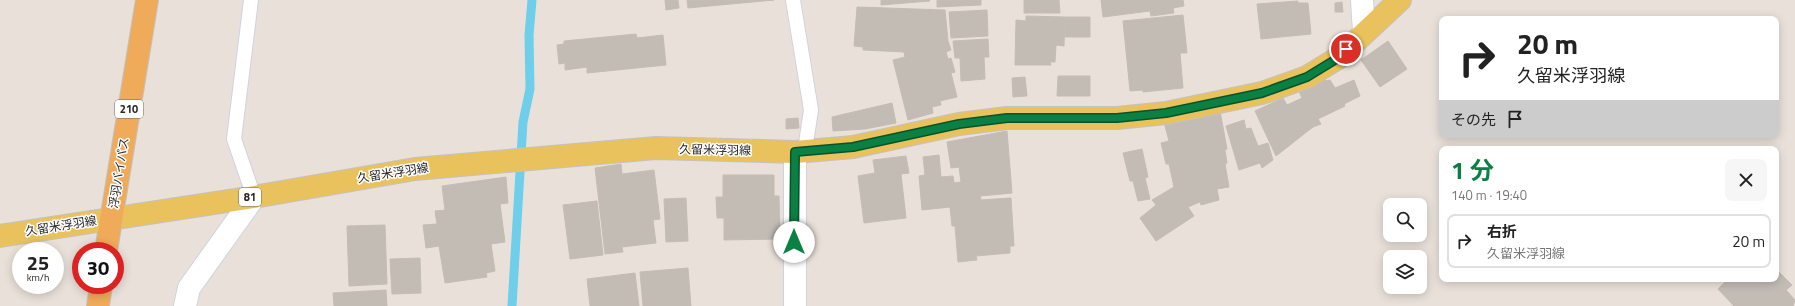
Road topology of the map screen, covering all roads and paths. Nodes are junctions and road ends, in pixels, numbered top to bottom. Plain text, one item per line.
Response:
1 (147, 0) edge
2 (251, 0) edge
3 (793, 0) edge
4 (1362, 0) edge
5 (1400, 0) edge
6 (1364, 32) junction
7 (800, 151) junction
8 (254, 197) junction
9 (111, 218) junction
10 (0, 236) edge
11 (107, 242) edge
12 (100, 294) edge
13 (98, 306) edge
14 (185, 306) edge
15 (794, 306) edge

1 - 9 highway, 浮羽バイパス / 210
2 - 8 lane
3 - 7 lane
4 - 6 street
5 - 6 main road, 久留米浮羽線 / 81
6 - 7 main road, 久留米浮羽線 / 81
7 - 8 main road, 久留米浮羽線 / 81
7 - 15 street
8 - 9 main road, 久留米浮羽線 / 81
8 - 14 street
9 - 10 main road, 久留米浮羽線 / 81
9 - 11 highway, 浮羽バイパス / 210
12 - 13 highway

